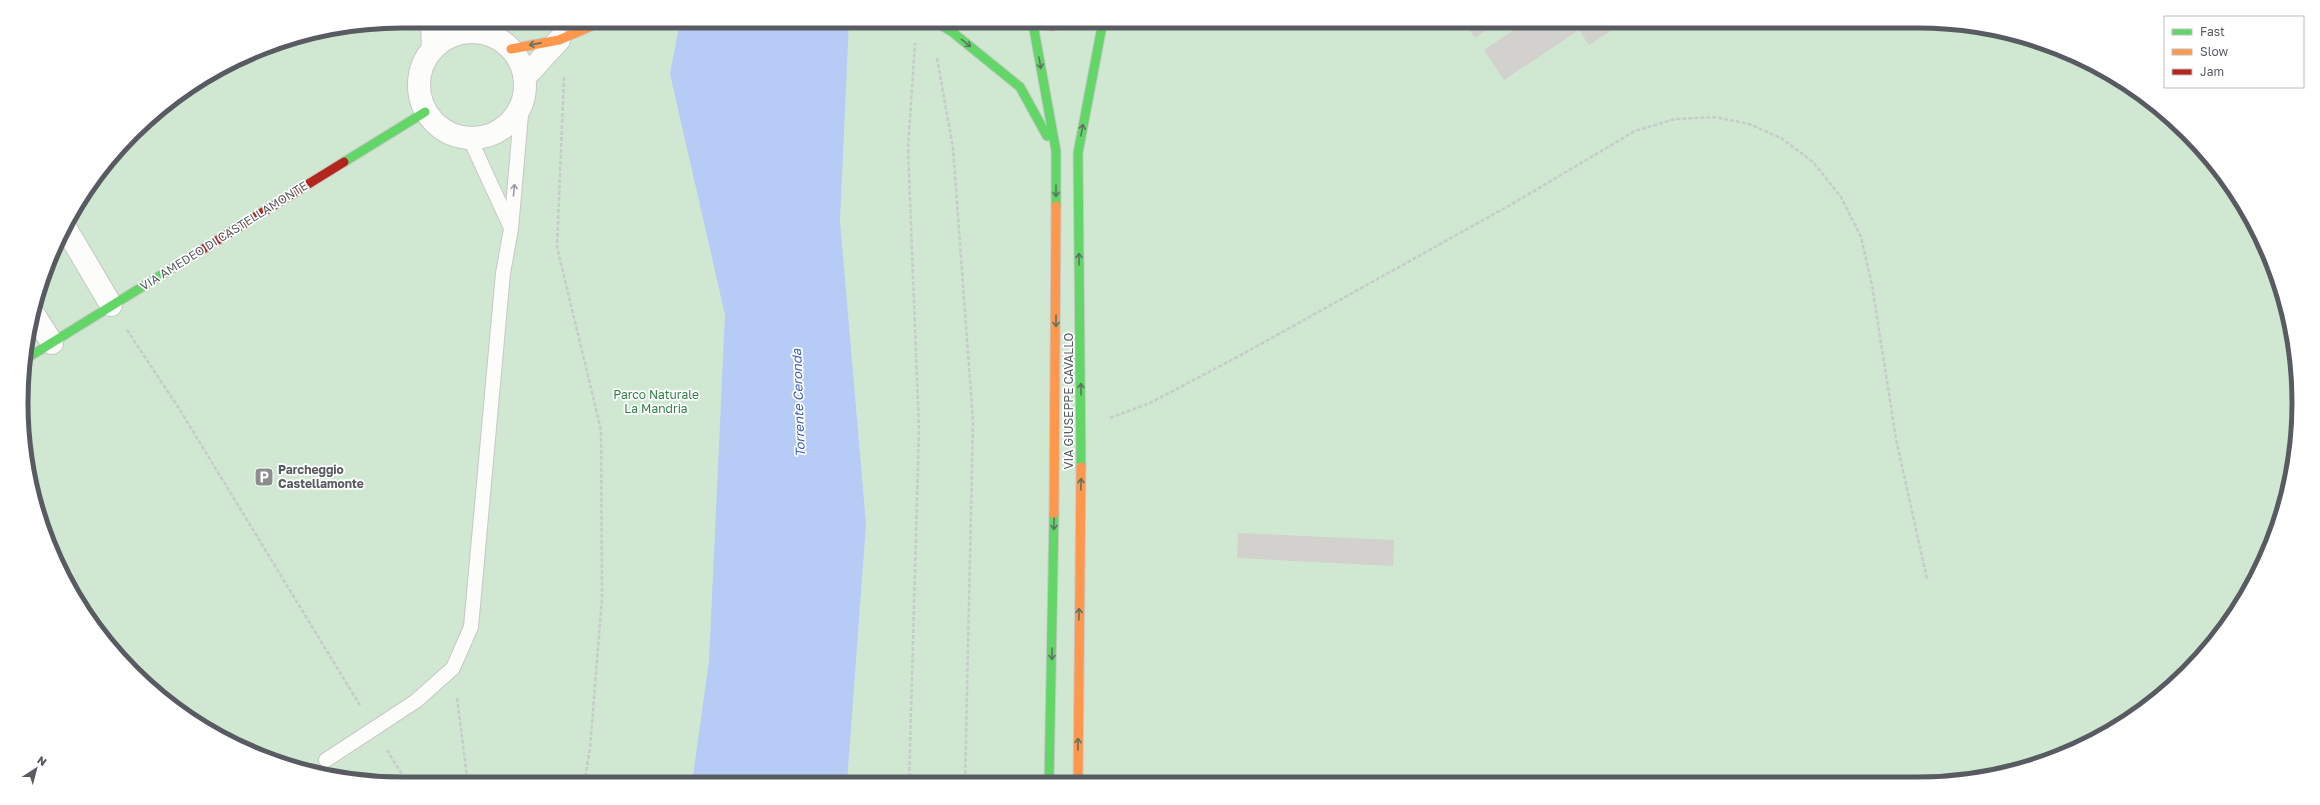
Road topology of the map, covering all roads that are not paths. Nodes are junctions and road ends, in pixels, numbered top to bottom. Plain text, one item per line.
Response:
1 (432, 28) edge
2 (483, 28) edge
3 (587, 28) edge
4 (946, 28) edge
5 (1030, 28) edge
6 (1102, 28) edge
7 (559, 40) junction
8 (432, 48) junction
9 (511, 49) junction
10 (525, 77) junction
11 (522, 103) junction
12 (425, 112) junction
13 (470, 139) junction
14 (1056, 151) junction
15 (511, 229) junction
16 (69, 233) edge
17 (111, 305) junction
18 (37, 320) edge
19 (52, 343) junction
20 (31, 356) edge
21 (326, 760) dead end
22 (1049, 777) edge
23 (1078, 777) edge

1 - 8 street
2 - 8 street
2 - 9 street
3 - 7 street
4 -> 14 street
5 -> 14 street, VIA GIUSEPPE CAVALLO
23 -> 6 street, VIA GIUSEPPE CAVALLO
7 -> 9 street
7 - 10 street
8 - 12 street
9 - 10 street
10 - 11 street
11 - 13 street
15 -> 11 lane
12 - 13 street
12 - 17 street, VIA AMEDEO DI CASTELLAMONTE
13 - 15 lane
14 -> 22 street, VIA GIUSEPPE CAVALLO
15 - 21 lane
16 - 17 street
17 - 19 street, VIA AMEDEO DI CASTELLAMONTE
18 - 19 street
19 - 20 street, VIA AMEDEO DI CASTELLAMONTE

